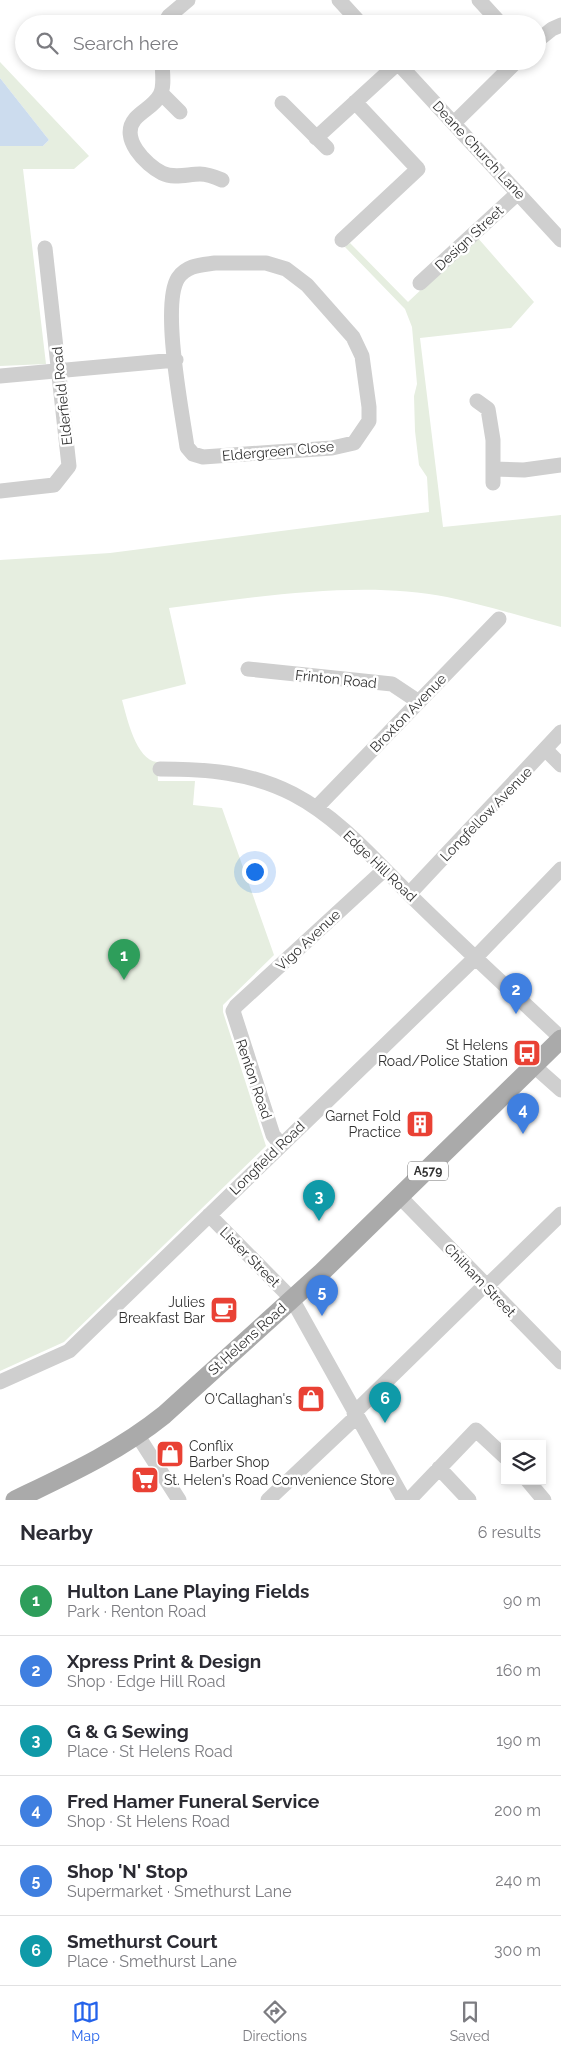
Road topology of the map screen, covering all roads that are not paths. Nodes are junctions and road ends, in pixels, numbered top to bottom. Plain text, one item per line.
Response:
1 (188, 0) edge
2 (339, 0) edge
3 (479, 0) edge
4 (170, 15) edge
5 (353, 15) edge
6 (493, 15) edge
7 (561, 25) edge
8 (546, 35) edge
9 (162, 70) edge
10 (388, 70) edge
11 (403, 70) edge
12 (508, 70) edge
13 (161, 93) junction
14 (355, 102) junction
15 (282, 103) dead end
16 (180, 112) dead end
17 (454, 124) junction
18 (316, 138) junction
19 (327, 148) dead end
20 (222, 180) dead end
21 (518, 193) junction
22 (342, 240) dead end
23 (561, 240) edge
24 (45, 248) dead end
25 (420, 283) dead end
26 (176, 360) junction
27 (59, 372) junction
28 (0, 376) edge
29 (488, 404) dead end
30 (561, 465) edge
31 (0, 491) edge
32 (499, 619) dead end
33 (248, 669) dead end
34 (419, 702) junction
35 (561, 732) edge
36 (546, 750) junction
37 (561, 764) edge
38 (160, 769) dead end
39 (317, 808) junction
40 (561, 869) edge
41 (384, 870) junction
42 (409, 894) junction
43 (475, 958) junction
44 (233, 1011) joint
45 (561, 1038) edge
46 (534, 1066) junction
47 (561, 1090) edge
48 (281, 1145) junction
49 (400, 1198) junction
50 (561, 1214) edge
51 (209, 1215) junction
52 (486, 1286) junction
53 (292, 1299) junction
54 (561, 1362) edge
55 (0, 1382) edge
56 (355, 1415) junction
57 (138, 1436) junction
58 (501, 1453) edge
59 (439, 1468) junction
60 (531, 1485) edge
61 (15, 1500) edge
62 (179, 1500) edge
63 (268, 1500) edge
64 (404, 1500) edge
65 (409, 1500) edge
66 (469, 1500) edge
67 (544, 1500) edge

1 - 4 street
2 - 5 street
3 - 6 street
7 - 8 street
9 - 13 street
10 - 14 street
11 - 17 street, Deane Church Lane
12 - 17 street
13 - 16 street
13 - 20 street
14 - 18 street
14 - 22 street
15 - 18 street
17 - 21 street, Deane Church Lane
18 - 19 street
21 - 23 street, Deane Church Lane
21 - 25 street, Design Street
24 - 27 street, Elderfield Road
26 - 26 street, Eldergreen Close
26 - 27 street
27 - 28 street
27 - 31 street, Elderfield Road
29 - 30 street
32 - 34 street, Broxton Avenue
33 - 34 street, Frinton Road
34 - 39 street, Broxton Avenue
35 - 36 street, Longfellow Avenue
36 - 37 street
36 - 42 street, Longfellow Avenue
38 - 39 street, Edge Hill Road
39 - 41 street, Edge Hill Road
40 - 43 street, Longfield Road
41 - 42 street, Edge Hill Road
41 - 44 street, Vigo Avenue
42 - 43 street, Edge Hill Road
43 - 45 street, Edge Hill Road
43 - 48 street, Longfield Road
44 - 48 street, Renton Road
45 - 46 main road, St Helens Road / A579
46 - 47 street
46 - 49 main road, St Helens Road / A579
48 - 51 street, Longfield Road
49 - 52 street, Chilham Street
49 - 53 main road, St Helens Road / A579
50 - 52 street
51 - 53 street, Lister Street
51 - 55 street, Longfield Road
52 - 54 street, Chilham Street
52 - 56 street
53 - 56 street, Lister Street
53 - 57 main road, St Helens Road / A579
56 - 63 street
56 - 64 street, Lister Street
57 - 61 main road, St Helens Road / A579
57 - 62 street
58 - 59 street
59 - 65 street
59 - 66 street
60 - 67 street

